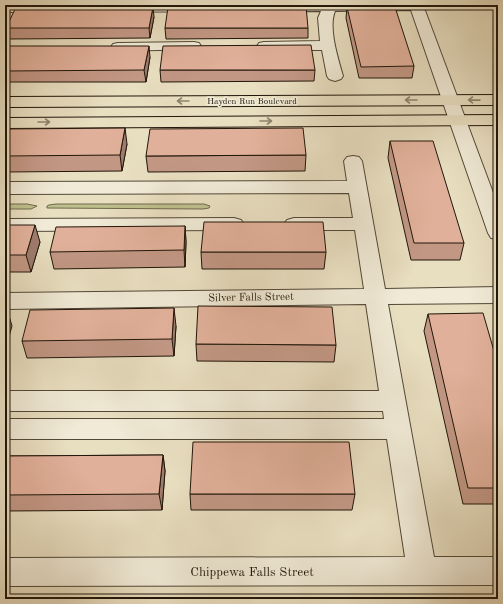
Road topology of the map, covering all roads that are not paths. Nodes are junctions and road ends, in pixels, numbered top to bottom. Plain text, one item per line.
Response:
1 (252, 5) edge
2 (91, 6) edge
3 (174, 6) edge
4 (330, 6) edge
5 (416, 6) edge
6 (6, 8) edge
7 (328, 45) junction
8 (210, 46) edge
9 (249, 46) edge
10 (107, 48) edge
11 (335, 76) dead end
12 (450, 99) junction
13 (498, 100) edge
14 (5, 102) edge
15 (456, 120) junction
16 (498, 120) edge
17 (5, 122) edge
18 (353, 162) dead end
19 (357, 187) junction
20 (5, 188) edge
21 (252, 224) edge
22 (276, 224) edge
23 (364, 224) junction
24 (5, 225) edge
25 (498, 233) edge
26 (498, 295) edge
27 (376, 296) junction
28 (5, 301) edge
29 (12, 401) edge
30 (199, 401) junction
31 (393, 401) junction
32 (9, 429) edge
33 (199, 429) junction
34 (398, 429) junction
35 (422, 571) junction
36 (498, 571) edge
37 (5, 572) edge

1 - 3 street
1 - 4 street
2 - 3 street
2 - 6 street
4 - 5 street
4 - 7 street
5 - 12 street
7 - 9 street
7 - 11 street
8 - 10 street
13 -> 12 main road, Hayden Run Boulevard
12 -> 14 main road, Hayden Run Boulevard
12 - 15 street
15 - 16 main road, Hayden Run Boulevard
17 -> 15 main road, Hayden Run Boulevard
15 - 25 street
18 - 19 street
19 - 20 street
19 - 23 street
21 - 24 street
22 - 23 street
23 - 27 street
26 - 27 street, Silver Falls Street
27 - 28 street, Silver Falls Street
27 - 31 street
29 - 30 street
29 - 32 street
30 - 31 street
30 - 33 street
31 - 34 street
32 - 33 street
33 - 34 street
34 - 35 street
35 - 36 street, Chippewa Falls Street
35 - 37 street, Chippewa Falls Street

